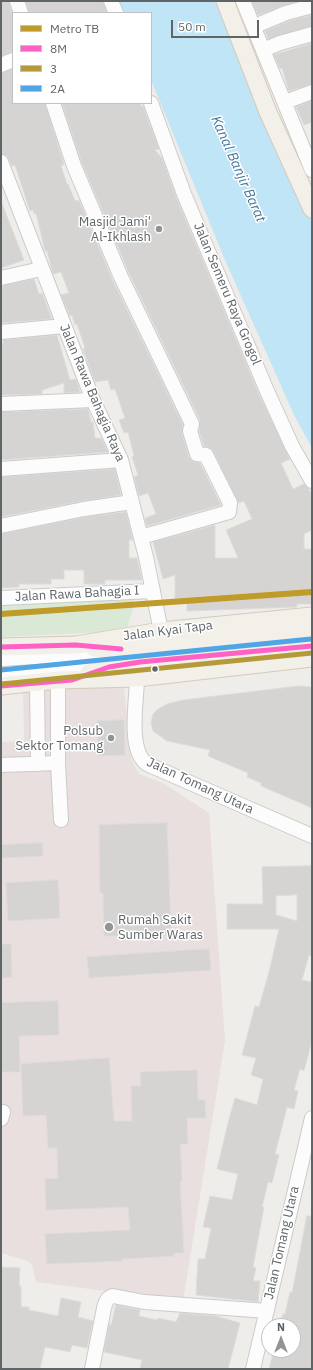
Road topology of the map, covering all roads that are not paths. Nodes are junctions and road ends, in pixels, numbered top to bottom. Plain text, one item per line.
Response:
1 (16, 1) edge
2 (111, 1) edge
3 (225, 1) edge
4 (243, 1) edge
5 (312, 6) edge
6 (21, 12) edge
7 (116, 12) edge
8 (254, 26) junction
9 (312, 34) edge
10 (263, 50) junction
11 (12, 60) edge
12 (1, 66) edge
13 (312, 92) edge
14 (284, 102) junction
15 (53, 104) edge
16 (151, 104) edge
17 (1, 162) edge
18 (312, 170) edge
19 (312, 209) edge
20 (41, 268) junction
21 (1, 278) edge
22 (64, 326) junction
23 (1, 332) edge
24 (93, 400) junction
25 (1, 404) edge
26 (121, 460) junction
27 (1, 470) edge
28 (312, 481) edge
29 (132, 502) junction
30 (1, 526) edge
31 (141, 537) junction
32 (153, 591) junction
33 (1, 598) edge
34 (312, 616) edge
35 (161, 631) junction
36 (312, 632) edge
37 (76, 645) junction
38 (312, 646) edge
39 (1, 647) edge
40 (112, 650) junction
41 (312, 658) edge
42 (1, 659) edge
43 (139, 663) junction
44 (109, 667) junction
45 (1, 676) edge
46 (65, 680) junction
47 (37, 682) junction
48 (1, 686) edge
49 (58, 763) junction
50 (38, 764) junction
51 (1, 765) edge
52 (61, 820) dead end
53 (312, 836) edge
54 (312, 1118) edge
55 (306, 1170) edge
56 (267, 1311) junction
57 (92, 1369) edge
58 (253, 1369) edge

1 - 6 street
2 - 7 street
3 - 19 main road
4 - 8 street
5 - 8 street
8 - 10 street
9 - 10 street
10 - 14 street
11 - 12 street
13 - 14 street
14 - 18 street
15 - 31 street
16 - 28 street, Jalan Semeru Raya Grogol
17 - 20 street, Jalan Rawa Bahagia Raya
20 - 21 street
20 - 22 street, Jalan Rawa Bahagia Raya
22 - 23 street
22 - 24 street, Jalan Rawa Bahagia Raya
24 - 25 street
24 - 26 street, Jalan Rawa Bahagia Raya
26 - 27 street
26 - 29 street, Jalan Rawa Bahagia Raya
29 - 30 street
29 - 31 street, Jalan Rawa Bahagia Raya
31 - 32 street, Jalan Rawa Bahagia Raya
32 - 33 street, Jalan Rawa Bahagia I
32 - 35 street, Jalan Rawa Bahagia Raya
34 - 35 main road, Jalan Kyai Tapa
35 - 37 main road, Jalan Kyai Tapa
36 - 43 main road
37 - 39 main road, Jalan Kyai Tapa
37 - 40 main road
38 - 43 main road
40 - 42 street
40 - 43 main road
41 - 43 main road
43 - 44 main road
43 - 46 main road
43 - 53 street, Jalan Tomang Utara
44 - 45 street
44 - 46 main road
46 - 47 main road
46 - 49 street
47 - 48 main road
47 - 50 street
49 - 50 street
49 - 52 street
50 - 51 street
54 - 55 street, Jalan Tomang Utara
55 - 56 street, Jalan Tomang Utara
56 - 57 street
56 - 58 street, Jalan Tomang Utara

